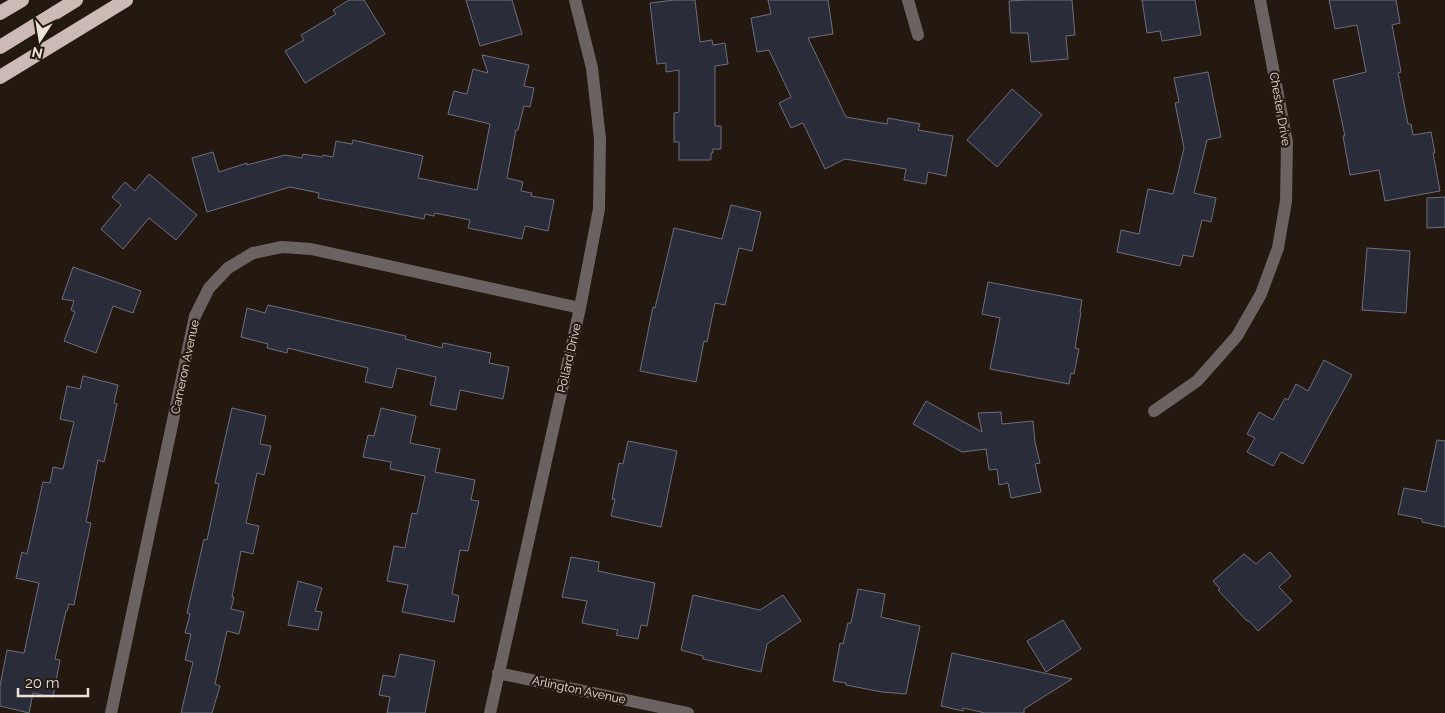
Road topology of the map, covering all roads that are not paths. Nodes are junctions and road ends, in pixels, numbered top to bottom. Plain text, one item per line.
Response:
1 (22, 0) edge
2 (76, 0) edge
3 (126, 0) edge
4 (575, 0) edge
5 (908, 0) edge
6 (1260, 0) edge
7 (0, 13) edge
8 (918, 34) dead end
9 (0, 47) edge
10 (0, 77) edge
11 (580, 308) junction
12 (1154, 411) dead end
13 (498, 673) junction
14 (111, 713) edge
15 (490, 713) edge
16 (688, 713) edge

1 - 7 highway
2 - 9 highway
3 - 10 highway
4 - 11 street, Pollard Drive
5 - 8 street
6 - 12 street, Chester Drive
11 - 13 street, Pollard Drive
11 - 14 street, Cameron Avenue
13 - 15 street, Pollard Drive
13 - 16 street, Arlington Avenue

